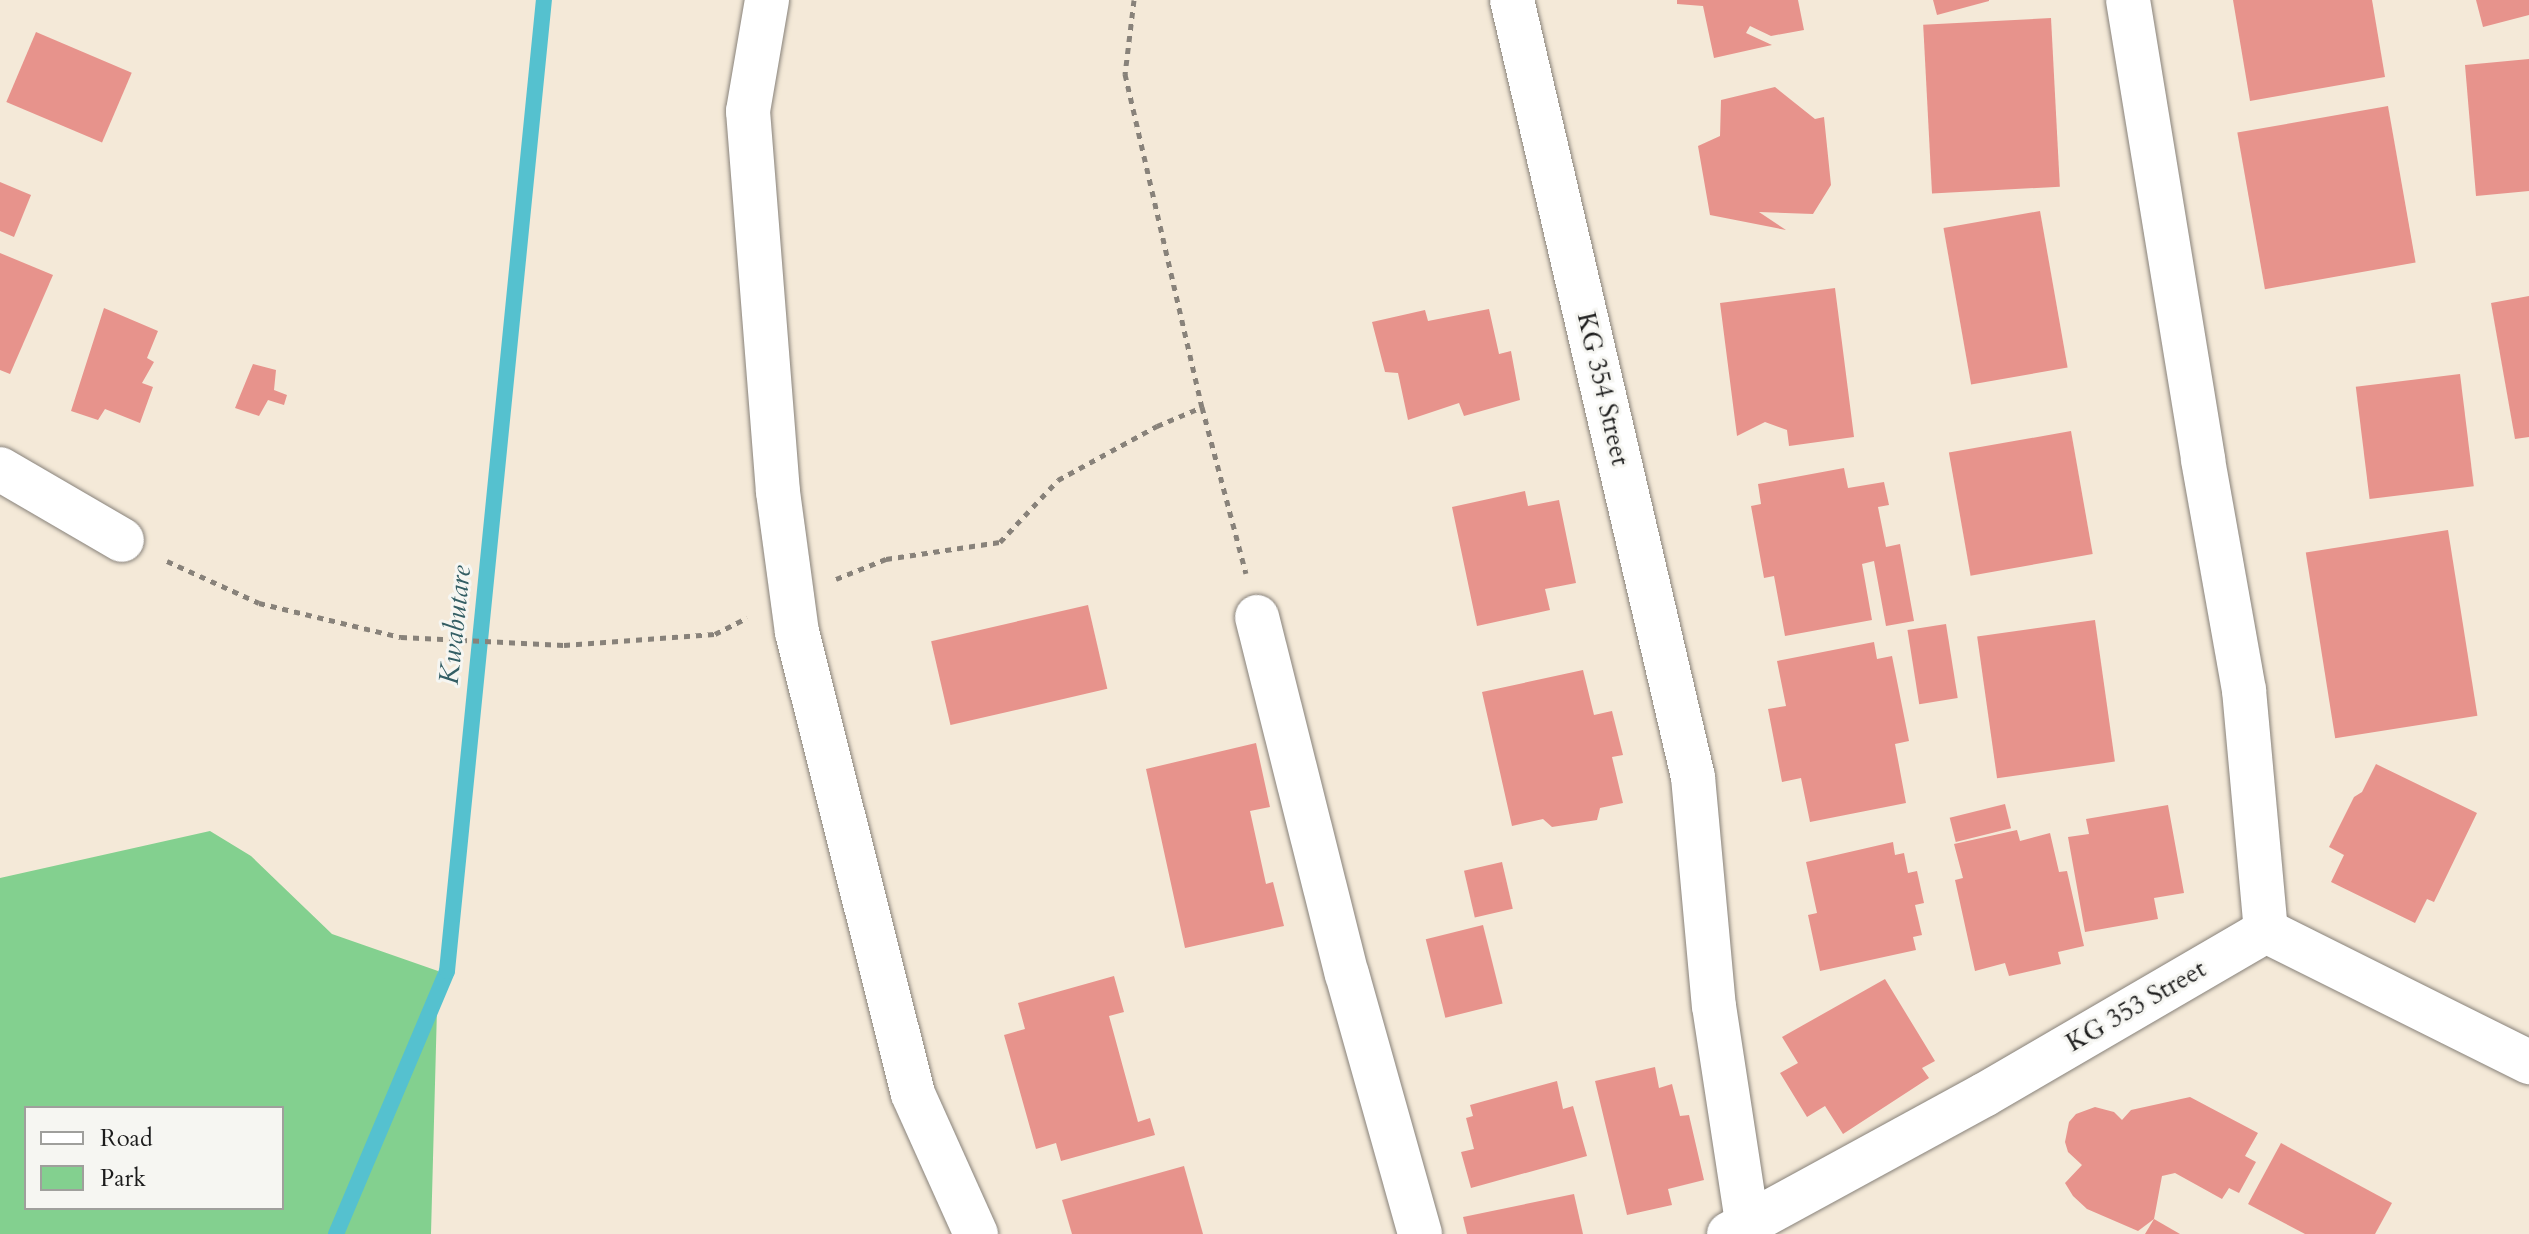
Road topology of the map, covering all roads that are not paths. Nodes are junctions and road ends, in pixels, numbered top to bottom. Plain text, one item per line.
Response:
1 (767, 0) edge
2 (1512, 0) edge
3 (2128, 0) edge
4 (0, 469) edge
5 (122, 540) road end
6 (1257, 617) road end
7 (1693, 777) joint
8 (2266, 931) junction
9 (2529, 1062) edge
10 (1738, 1228) edge
11 (976, 1234) edge
12 (1420, 1234) edge

1 - 11 street
2 - 7 street, KG 354 Street
3 - 8 street
4 - 5 street
6 - 12 street
7 - 10 street, KG 353 Street
8 - 9 street
8 - 10 street, KG 353 Street

